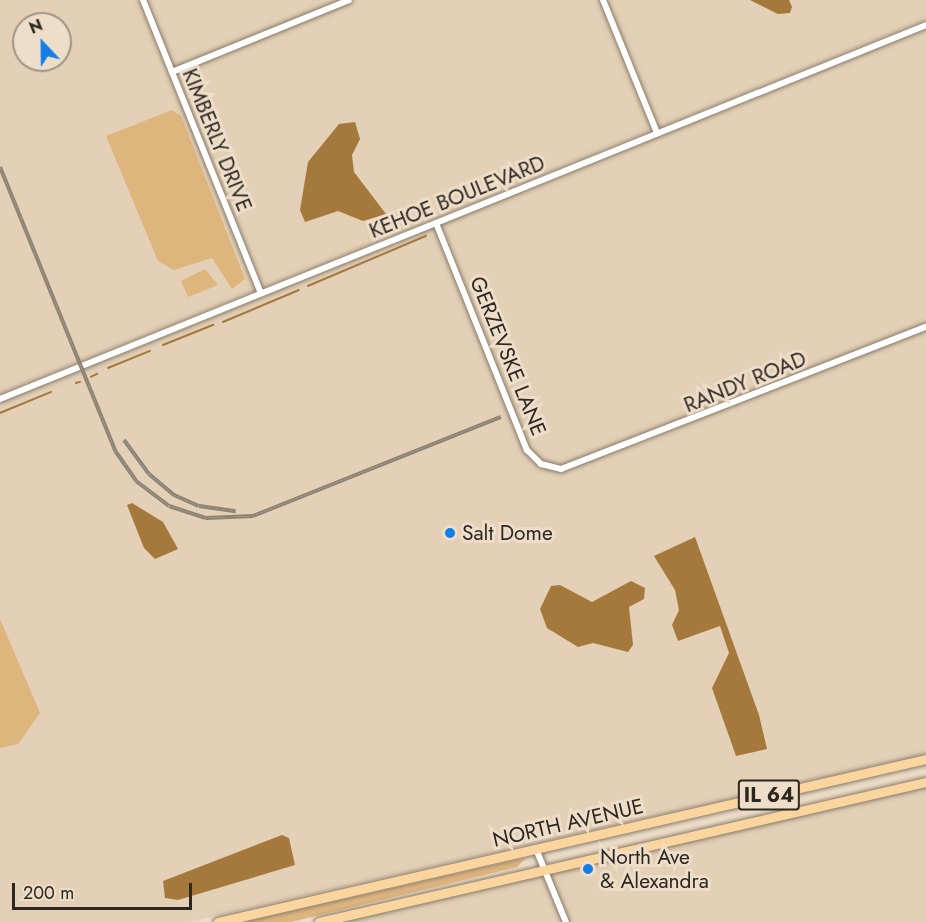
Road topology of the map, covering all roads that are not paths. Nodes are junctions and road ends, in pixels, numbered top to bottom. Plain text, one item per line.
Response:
1 (143, 0) edge
2 (349, 0) edge
3 (603, 0) edge
4 (926, 25) edge
5 (172, 72) junction
6 (657, 133) junction
7 (436, 223) junction
8 (261, 293) junction
9 (926, 327) edge
10 (0, 399) edge
11 (577, 467) joint
12 (926, 759) edge
13 (926, 782) edge
14 (536, 849) junction
15 (544, 870) junction
16 (218, 922) edge
17 (320, 922) edge
18 (567, 922) edge

1 - 5 street, KIMBERLY DRIVE
2 - 5 street
3 - 6 street
4 - 6 street, KEHOE BOULEVARD
5 - 8 street, KIMBERLY DRIVE
6 - 7 street, KEHOE BOULEVARD
7 - 8 street, KEHOE BOULEVARD
7 - 11 street, GERZEVSKE LANE
8 - 10 street, KEHOE BOULEVARD
9 - 11 street, RANDY ROAD
12 - 14 main road, NORTH AVENUE / IL 64
13 - 15 main road, IL 64
14 - 15 street
14 - 16 main road, NORTH AVENUE / IL 64
15 - 17 main road, IL 64
15 - 18 street

